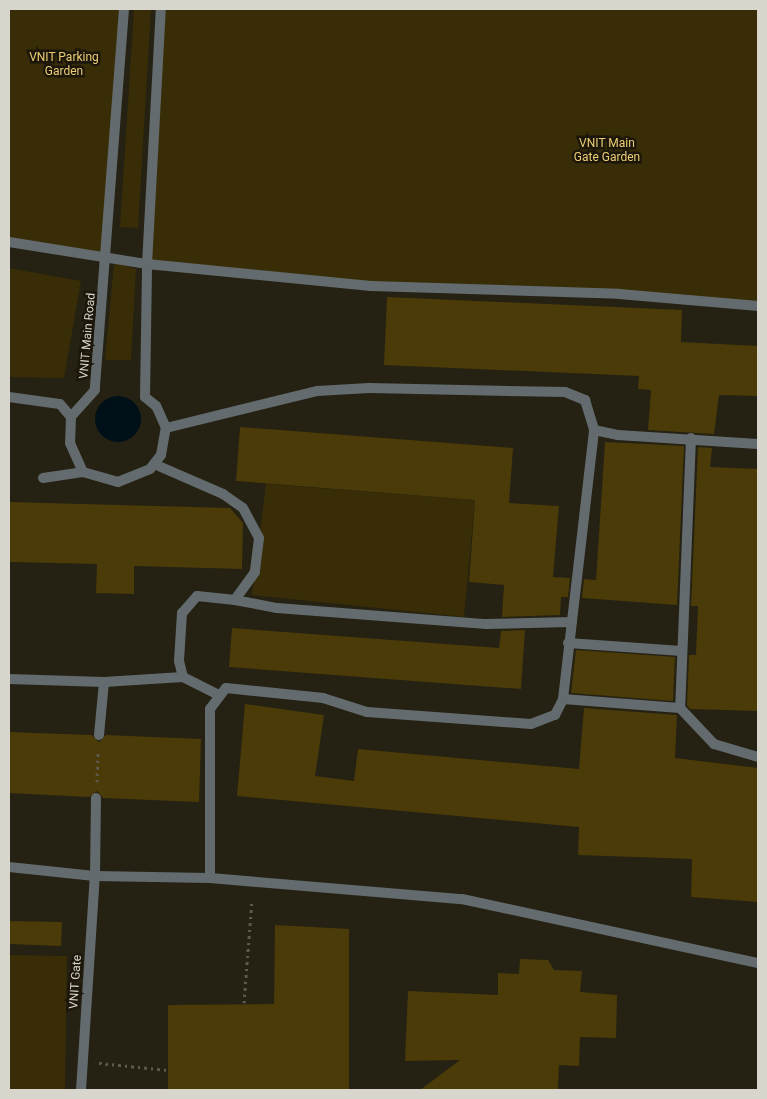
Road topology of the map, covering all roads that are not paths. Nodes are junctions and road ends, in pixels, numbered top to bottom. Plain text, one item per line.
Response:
1 (124, 9) edge
2 (161, 9) edge
3 (9, 242) edge
4 (107, 258) junction
5 (147, 264) junction
6 (758, 306) edge
7 (9, 396) edge
8 (71, 418) junction
9 (166, 428) junction
10 (594, 430) junction
11 (691, 438) junction
12 (758, 444) edge
13 (154, 464) junction
14 (83, 472) junction
15 (44, 478) dead end
16 (235, 600) junction
17 (572, 622) junction
18 (568, 643) junction
19 (682, 651) junction
20 (183, 677) junction
21 (9, 679) edge
22 (104, 682) junction
23 (219, 695) junction
24 (563, 699) junction
25 (680, 708) junction
26 (99, 735) road end
27 (758, 756) edge
28 (96, 798) road end
29 (9, 867) edge
30 (95, 876) junction
31 (210, 878) junction
32 (758, 963) edge
33 (81, 1090) edge

1 - 4 street, VNIT Main Road
2 - 5 street
3 - 4 street
4 - 5 street
4 - 8 street, VNIT Main Road
5 - 6 street
5 - 9 street
7 - 8 street
8 - 14 street
9 - 10 street
9 - 13 street
10 - 11 street
10 - 17 street
11 - 12 street
11 - 19 street
13 - 14 street
13 - 16 street
14 - 15 street
16 - 17 street
16 - 20 street
17 - 18 street
18 - 19 street
18 - 24 street
19 - 25 street
20 - 22 street
20 - 23 street
21 - 22 street
22 - 26 street
23 - 24 street
23 - 31 street
24 - 25 street
25 - 27 street
28 - 30 street, VNIT Gate
29 - 30 street
30 - 31 street
30 - 33 street, VNIT Gate
31 - 32 street

